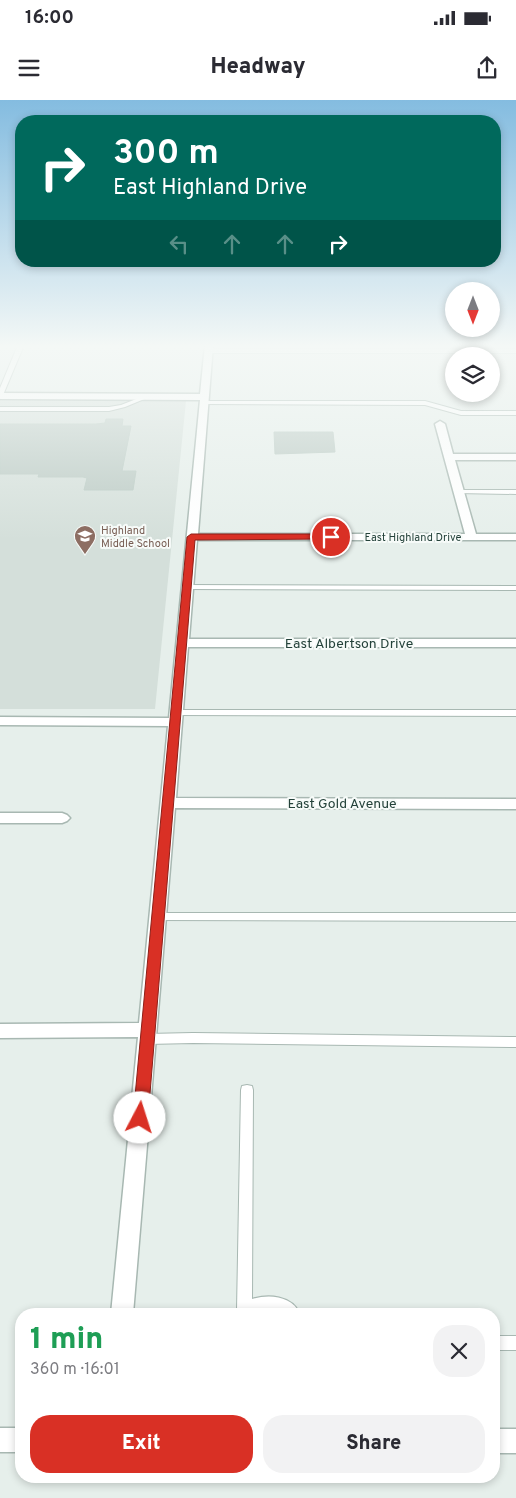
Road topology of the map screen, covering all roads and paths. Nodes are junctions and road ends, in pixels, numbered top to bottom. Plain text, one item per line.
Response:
1 (203, 410) edge
2 (451, 410) edge
3 (516, 414) edge
4 (440, 424) dead end
5 (449, 456) junction
6 (516, 457) edge
7 (458, 492) junction
8 (516, 492) edge
9 (516, 536) edge
10 (191, 537) junction
11 (471, 537) junction
12 (187, 587) junction
13 (516, 588) edge
14 (182, 643) junction
15 (516, 643) edge
16 (516, 714) edge
17 (176, 718) junction
18 (0, 721) edge
19 (167, 803) junction
20 (516, 804) edge
21 (0, 818) edge
22 (62, 818) dead end
23 (158, 916) junction
24 (516, 917) edge
25 (0, 1031) edge
26 (148, 1035) junction
27 (516, 1042) edge
28 (248, 1090) dead end
29 (123, 1308) edge
30 (243, 1308) edge
31 (249, 1308) edge
32 (285, 1308) edge
33 (500, 1343) edge
34 (516, 1343) edge
35 (0, 1440) edge
36 (15, 1440) edge
37 (500, 1441) edge
38 (516, 1441) edge

1 - 10 street
2 - 3 lane
4 - 5 street
5 - 6 street
5 - 7 street
7 - 8 lane
7 - 11 street
9 - 11 street, East Highland Drive
10 - 11 street, East Highland Drive
10 - 12 street
12 - 13 lane
12 - 14 street
14 - 15 street, East Albertson Drive
14 - 17 street
16 - 17 lane
17 - 18 street
17 - 19 street
19 - 20 street, East Gold Avenue
19 - 23 street
21 - 22 street
23 - 24 lane
23 - 26 street
25 - 26 street
26 - 27 lane
26 - 29 street
28 - 30 lane
31 - 32 lane
33 - 34 lane
35 - 36 street
37 - 38 street

